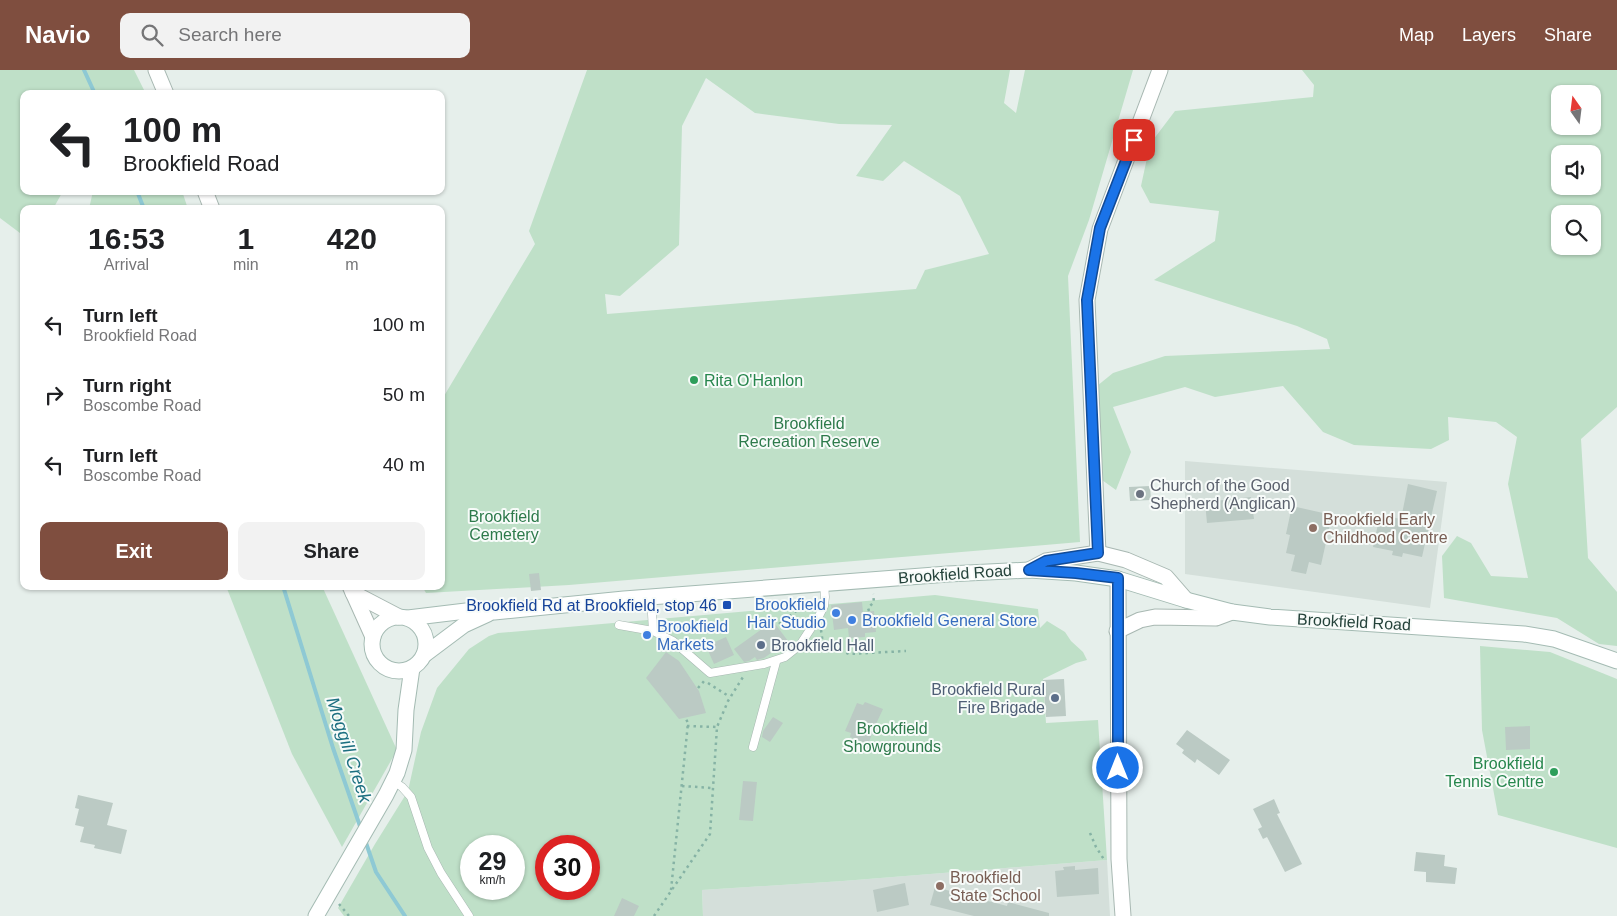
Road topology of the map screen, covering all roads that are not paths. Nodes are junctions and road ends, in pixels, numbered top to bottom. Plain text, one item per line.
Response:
1 (156, 70) edge
2 (1160, 70) edge
3 (164, 90) edge
4 (1098, 553) junction
5 (1029, 570) junction
6 (1118, 578) junction
7 (824, 584) junction
8 (352, 590) edge
9 (651, 597) junction
10 (1186, 600) junction
11 (494, 612) junction
12 (1232, 612) junction
13 (404, 618) junction
14 (618, 625) dead end
15 (653, 631) junction
16 (1117, 631) junction
17 (373, 637) junction
18 (424, 655) junction
19 (1617, 661) edge
20 (776, 662) junction
21 (412, 668) junction
22 (394, 670) junction
23 (406, 710) junction
24 (753, 747) dead end
25 (393, 781) junction
26 (316, 916) edge
27 (469, 916) edge
28 (1123, 916) edge

1 - 3 main road
2 - 4 main road
4 - 5 main road
4 - 10 main road
5 - 6 main road, Brookfield Road
5 - 7 main road, Brookfield Road
6 - 10 main road, Brookfield Road
6 - 16 main road
7 - 9 main road, Brookfield Road
7 - 20 lane
8 - 13 main road
8 - 17 main road
9 - 11 main road, Brookfield Road
9 - 15 lane
10 - 12 main road, Brookfield Road
11 - 13 main road, Brookfield Road
11 - 18 main road, Brookfield Road
12 - 16 main road
12 - 19 main road, Brookfield Road
13 - 17 main road
13 - 18 main road
14 - 15 lane
15 - 20 lane
16 - 28 main road
17 - 22 main road
18 - 21 main road
20 - 24 lane
21 - 22 main road
21 - 23 main road
22 - 23 main road
23 - 25 main road
25 - 26 main road
25 - 27 lane

